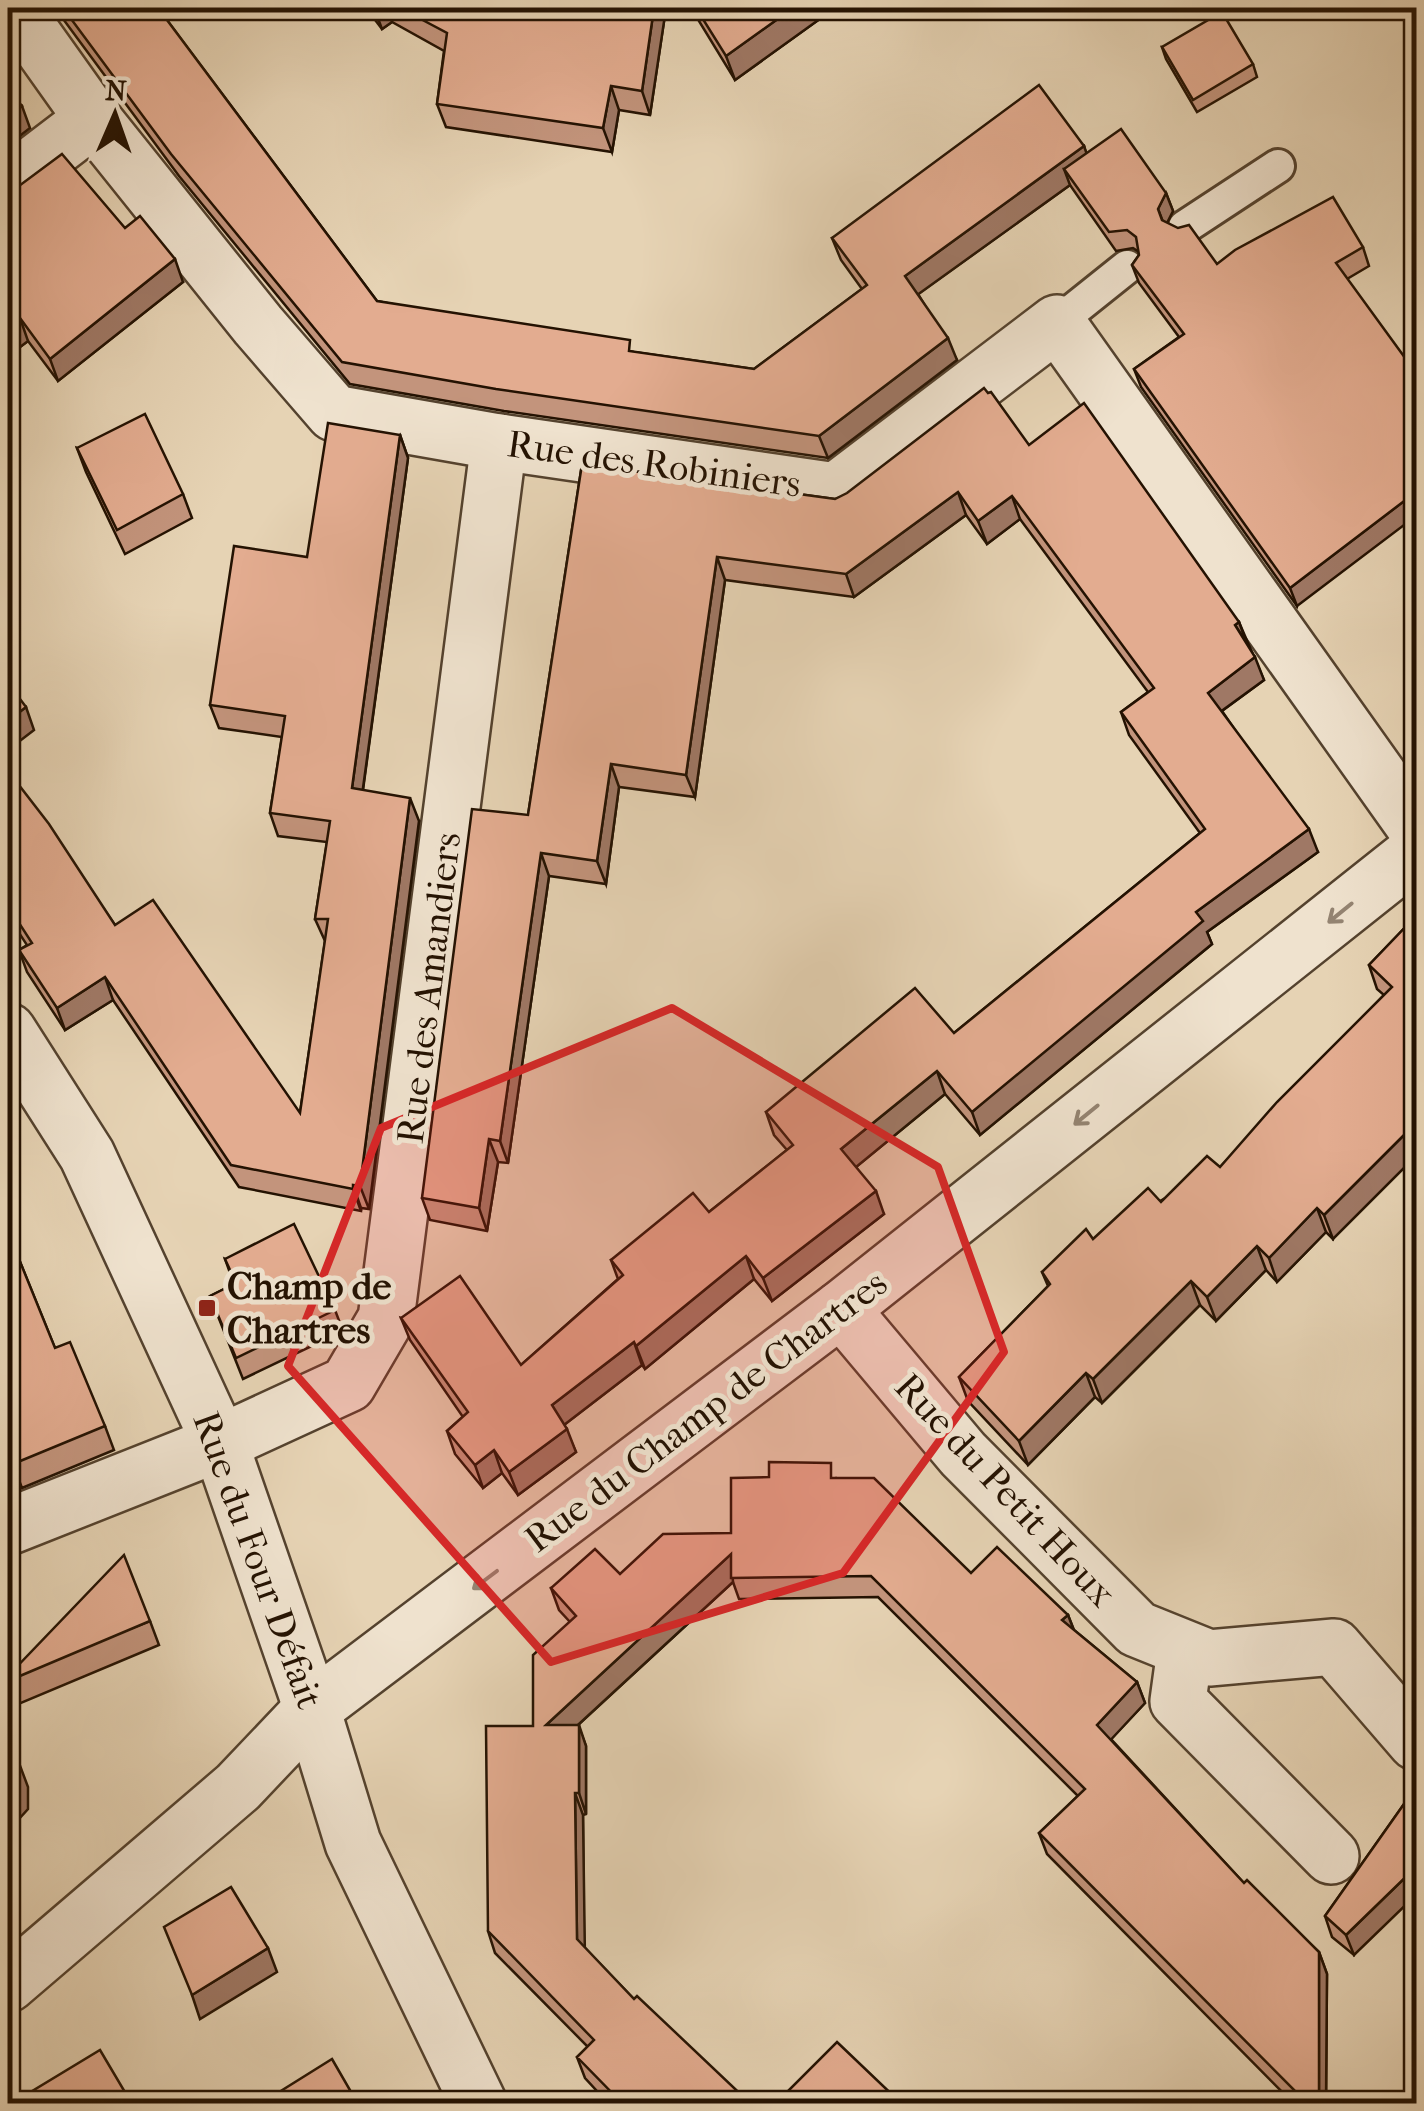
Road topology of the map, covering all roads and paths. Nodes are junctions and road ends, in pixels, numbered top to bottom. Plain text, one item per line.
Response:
1 (14, 8) edge
2 (93, 119) junction
3 (1278, 166) dead end
4 (8, 184) edge
5 (1184, 228) edge
6 (1128, 267) edge
7 (1057, 323) junction
8 (499, 442) junction
9 (1416, 828) edge
10 (1416, 852) edge
11 (8, 1030) edge
12 (841, 1310) junction
13 (220, 1443) junction
14 (8, 1527) edge
15 (1184, 1650) junction
16 (312, 1710) junction
17 (1416, 1742) edge
18 (1331, 1856) dead end
19 (8, 1984) edge
20 (479, 2104) edge

1 - 2 street, Rue des Robiniers
2 - 4 street
2 - 8 street, Rue des Robiniers
3 - 5 lane
6 - 7 lane
7 - 8 street, Rue des Robiniers
7 - 9 street
8 - 13 street, Rue des Amandiers
10 -> 12 street, Rue du Champ de Chartres
11 - 13 street, Rue du Four Défait
12 - 15 street, Rue du Petit Houx
12 -> 16 street, Rue du Champ de Chartres
13 - 14 street, Rue des Amandiers
13 - 16 street, Rue du Four Défait
15 - 17 street, Rue du Petit Houx
15 - 18 street
16 - 19 street, Rue du Champ de Chartres
16 - 20 street, Rue du Four Défait

